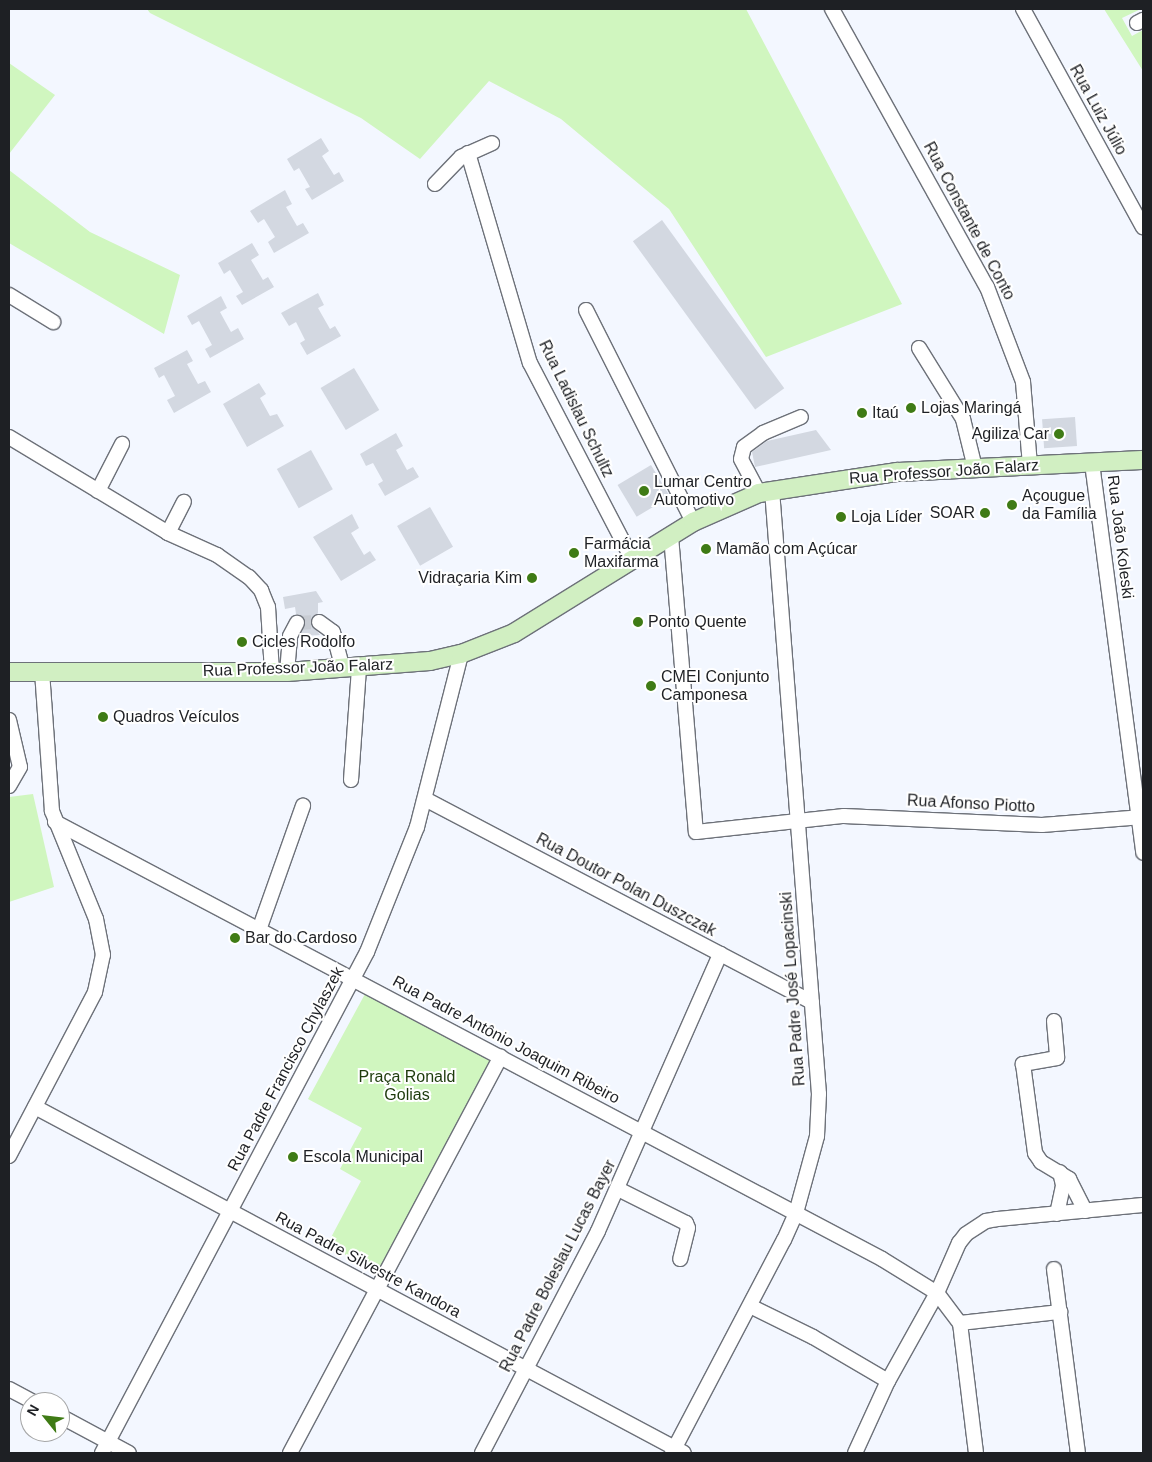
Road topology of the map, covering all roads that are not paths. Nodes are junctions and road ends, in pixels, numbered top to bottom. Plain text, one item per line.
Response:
1 (832, 9) edge
2 (1023, 9) edge
3 (492, 143) dead end
4 (468, 153) junction
5 (435, 184) dead end
6 (1143, 227) edge
7 (9, 295) edge
8 (586, 310) dead end
9 (53, 322) dead end
10 (919, 348) dead end
11 (801, 417) dead end
12 (9, 437) edge
13 (122, 444) dead end
14 (1143, 460) edge
15 (1092, 463) junction
16 (1030, 466) junction
17 (975, 468) junction
18 (98, 491) junction
19 (765, 492) junction
20 (184, 502) dead end
21 (693, 522) junction
22 (168, 533) junction
23 (671, 536) junction
24 (632, 559) junction
25 (319, 622) dead end
26 (297, 623) dead end
27 (461, 654) junction
28 (351, 669) junction
29 (9, 672) edge
30 (42, 672) junction
31 (280, 672) junction
32 (9, 720) edge
33 (14, 758) edge
34 (351, 780) dead end
35 (9, 786) edge
36 (425, 799) junction
37 (303, 806) dead end
38 (1141, 818) edge
39 (55, 822) junction
40 (798, 822) junction
41 (1143, 853) edge
42 (260, 930) junction
43 (720, 954) junction
44 (353, 979) junction
45 (812, 1002) junction
46 (1054, 1021) dead end
47 (500, 1057) junction
48 (35, 1107) junction
49 (643, 1132) junction
50 (9, 1156) edge
51 (1060, 1172) junction
52 (618, 1189) junction
53 (1143, 1205) edge
54 (231, 1211) junction
55 (1085, 1211) junction
56 (796, 1213) junction
57 (1057, 1214) junction
58 (680, 1259) dead end
59 (1054, 1269) dead end
60 (377, 1289) junction
61 (937, 1294) junction
62 (750, 1306) junction
63 (1060, 1312) junction
64 (960, 1323) junction
65 (527, 1369) junction
66 (888, 1381) junction
67 (9, 1389) edge
68 (20, 1395) edge
69 (70, 1423) edge
70 (105, 1448) edge
71 (677, 1451) edge
72 (129, 1453) edge
73 (290, 1453) edge
74 (482, 1453) edge
75 (855, 1453) edge
76 (976, 1453) edge
77 (1078, 1453) edge

1 - 16 street, Rua Constante de Conto
2 - 6 street, Rua Luiz Júlio
3 - 4 street
4 - 5 street
4 - 24 street, Rua Ladislau Schultz
7 - 9 street
8 - 21 street
10 - 17 street
11 - 19 street
12 - 18 street
13 - 18 street
14 - 15 main road, Rua Professor João Falarz
15 - 16 main road, Rua Professor João Falarz
15 - 38 street, Rua João Koleski
16 - 17 main road, Rua Professor João Falarz
17 - 19 main road, Rua Professor João Falarz
18 - 22 street
19 - 21 main road, Rua Professor João Falarz
19 - 40 street, Rua Padre José Lopacinski
20 - 22 street
21 - 23 main road, Rua Professor João Falarz
22 - 31 street
23 - 24 main road, Rua Professor João Falarz
23 - 40 street, Rua Afonso Piotto
24 - 27 main road, Rua Professor João Falarz
25 - 28 street
26 - 31 street
27 - 28 main road, Rua Professor João Falarz
27 - 36 street, Rua Padre Francisco Chylaszek
28 - 31 main road, Rua Professor João Falarz
28 - 34 street
29 - 30 main road, Rua Professor João Falarz
30 - 31 main road, Rua Professor João Falarz
30 - 39 street
32 - 33 street
33 - 35 street
36 - 43 street, Rua Doutor Polan Duszczak
36 - 44 street, Rua Padre Francisco Chylaszek
37 - 42 street
38 - 40 street, Rua Afonso Piotto
38 - 41 street, Rua João Koleski
39 - 42 street, Rua Padre Antônio Joaquim Ribeiro
39 - 48 street
40 - 45 street, Rua Padre José Lopacinski
42 - 44 street, Rua Padre Antônio Joaquim Ribeiro
43 - 45 street, Rua Doutor Polan Duszczak
43 - 49 street, Rua Padre Boleslau Lucas Bayer
44 - 47 street, Rua Padre Antônio Joaquim Ribeiro
44 - 54 street, Rua Padre Francisco Chylaszek
45 - 56 street, Rua Padre José Lopacinski
46 - 51 street
47 - 49 street, Rua Padre Antônio Joaquim Ribeiro
47 - 60 street
48 - 50 street
48 - 54 street, Rua Padre Silvestre Kandora
49 - 52 street, Rua Padre Boleslau Lucas Bayer
49 - 56 street, Rua Padre Antônio Joaquim Ribeiro
51 - 55 street
51 - 57 street
52 - 58 street
52 - 65 street, Rua Padre Boleslau Lucas Bayer
53 - 55 street
54 - 60 street, Rua Padre Silvestre Kandora
54 - 70 street, Rua Padre Francisco Chylaszek
55 - 57 street
56 - 61 street, Rua Padre Antônio Joaquim Ribeiro
56 - 62 street, Rua Padre José Lopacinski
57 - 61 street
59 - 63 street
60 - 65 street, Rua Padre Silvestre Kandora
60 - 73 street
61 - 64 street, Rua Padre Antônio Joaquim Ribeiro
61 - 66 street
62 - 66 street
62 - 71 street, Rua Padre José Lopacinski
63 - 64 street
63 - 77 street
64 - 76 street
65 - 71 street, Rua Padre Silvestre Kandora
65 - 74 street, Rua Padre Boleslau Lucas Bayer
66 - 75 street
67 - 68 street
69 - 70 street
70 - 72 street

